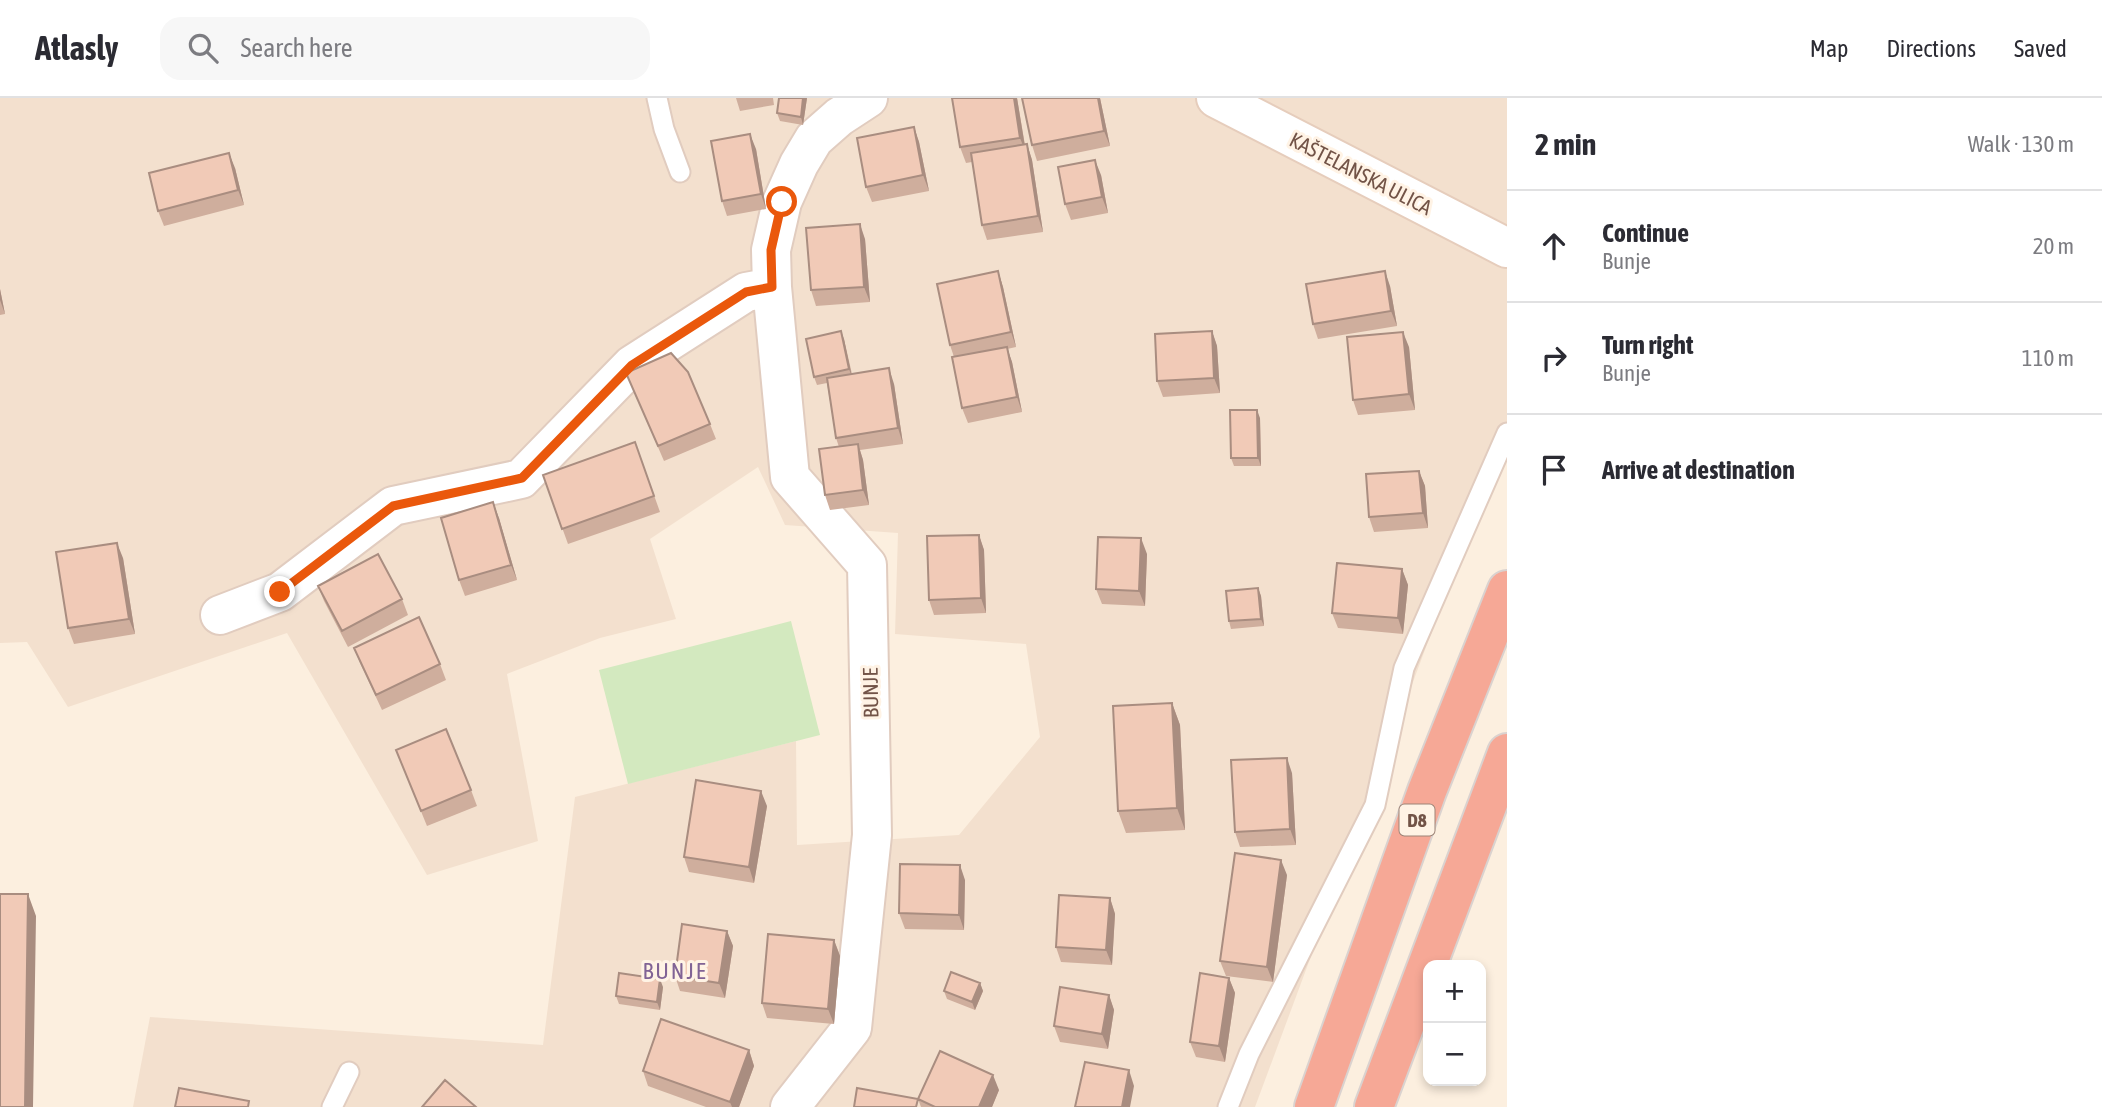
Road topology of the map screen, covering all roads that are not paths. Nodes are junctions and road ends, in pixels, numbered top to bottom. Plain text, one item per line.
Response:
1 (657, 98) edge
2 (869, 98) edge
3 (1216, 98) edge
4 (680, 172) dead end
5 (1507, 248) edge
6 (772, 287) junction
7 (1507, 433) edge
8 (1507, 590) edge
9 (219, 615) dead end
10 (1507, 753) edge
11 (349, 1072) dead end
12 (332, 1107) edge
13 (790, 1107) edge
14 (1228, 1107) edge
15 (1314, 1107) edge
16 (1374, 1107) edge

1 - 4 lane
2 - 6 street, BUNJE
3 - 5 street, KAŠTELANSKA ULICA
6 - 9 street
6 - 13 street, BUNJE
7 - 14 lane
8 - 15 highway, D8
10 - 16 highway
11 - 12 lane

